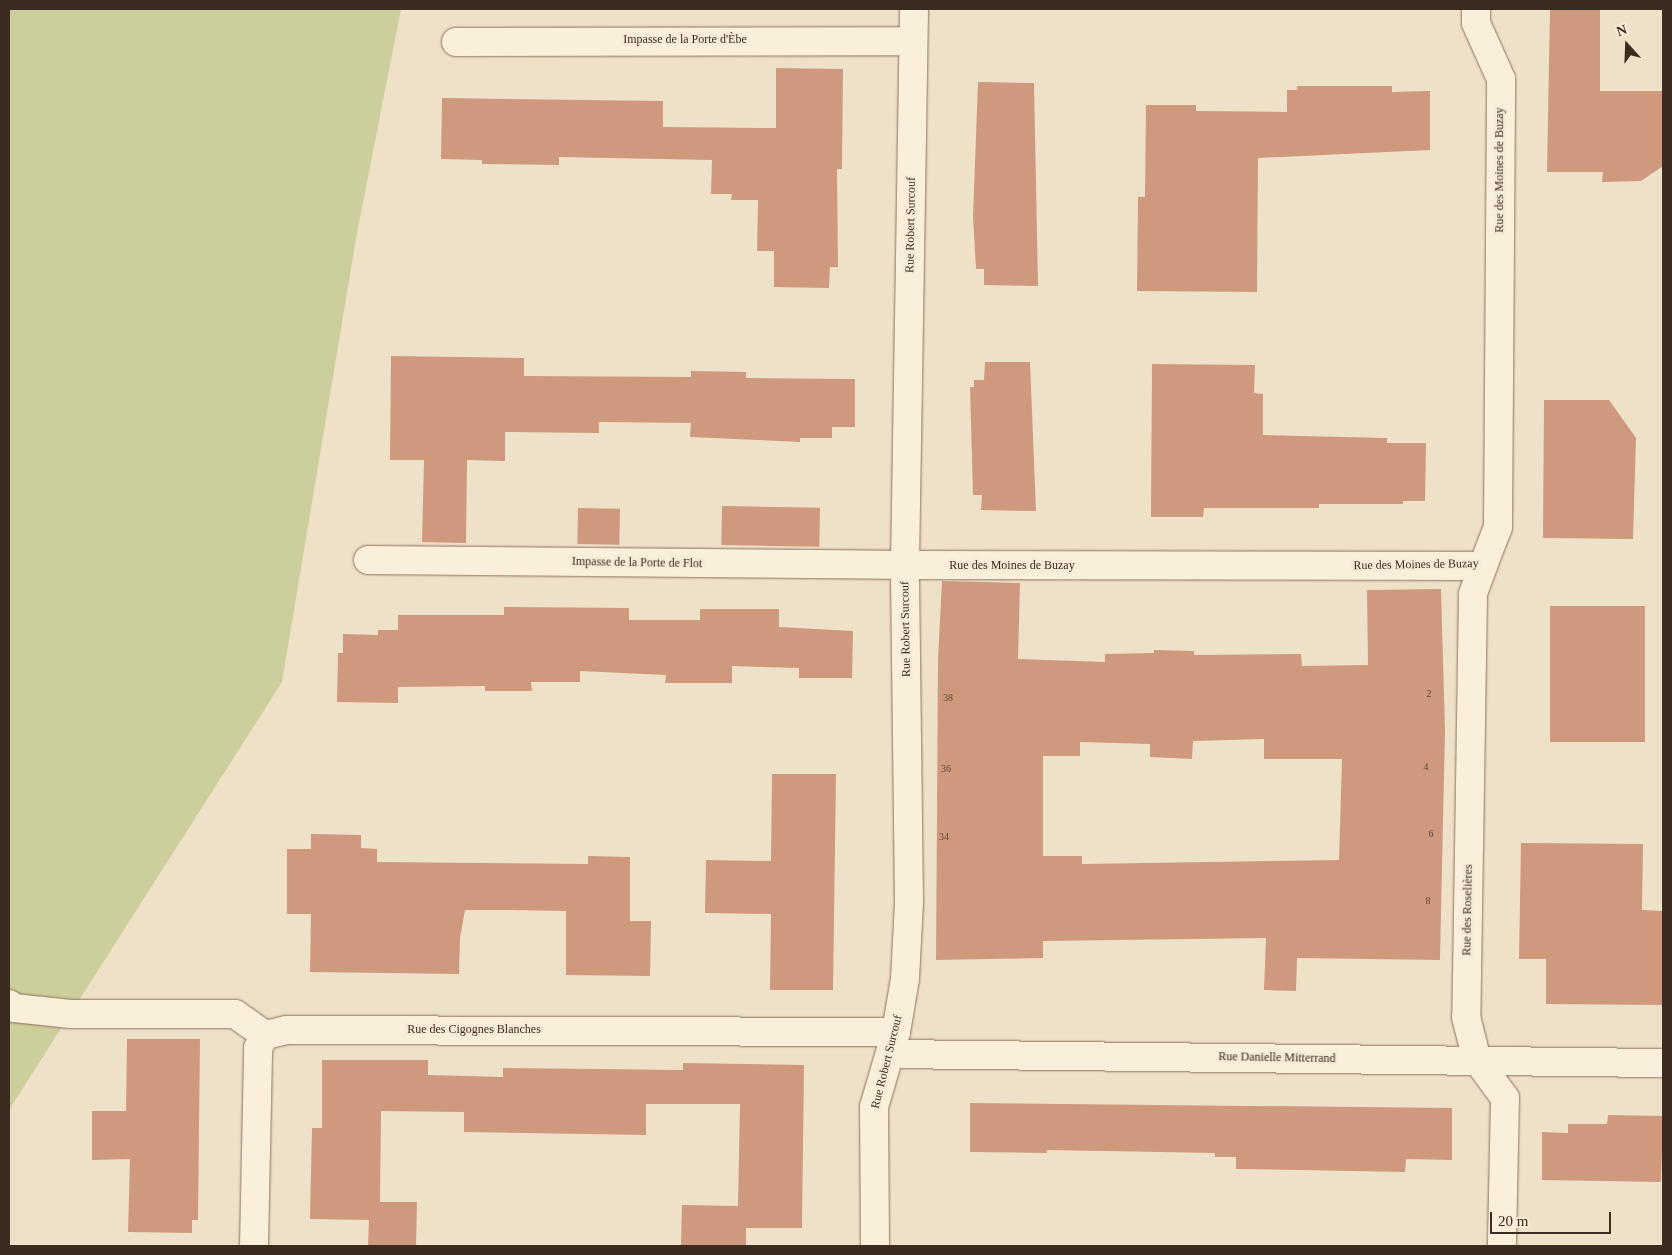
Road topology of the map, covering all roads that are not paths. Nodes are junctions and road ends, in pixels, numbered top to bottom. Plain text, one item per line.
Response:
1 (914, 9) edge
2 (1476, 9) edge
3 (913, 41) junction
4 (456, 42) dead end
5 (368, 560) dead end
6 (906, 566) junction
7 (1483, 566) junction
8 (9, 1004) edge
9 (265, 1035) junction
10 (893, 1043) junction
11 (1477, 1060) junction
12 (1663, 1062) edge
13 (254, 1246) edge
14 (875, 1246) edge
15 (1502, 1246) edge

1 - 3 street, Rue Robert Surcouf
2 - 7 street, Rue des Moines de Buzay
3 - 4 street, Impasse de la Porte d'Èbe
3 - 6 street, Rue Robert Surcouf
5 - 6 street, Impasse de la Porte de Flot
6 - 7 street, Rue des Moines de Buzay
6 - 10 street, Rue Robert Surcouf
7 - 11 street, Rue des Roselières
8 - 9 street
9 - 10 street, Rue des Cigognes Blanches
9 - 13 street
10 - 11 street, Rue Danielle Mitterrand
10 - 14 street, Rue Robert Surcouf
11 - 12 street, Rue Danielle Mitterrand
11 - 15 street, Rue des Roselières

